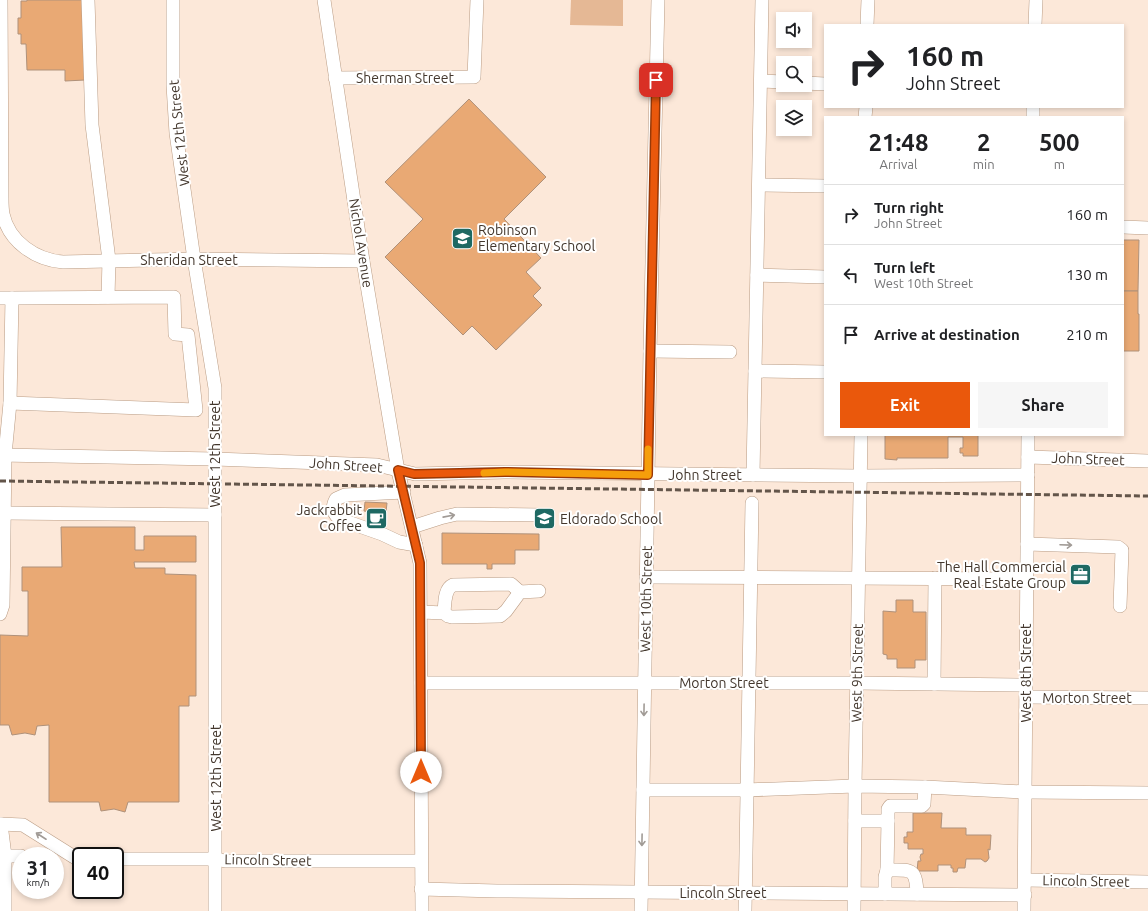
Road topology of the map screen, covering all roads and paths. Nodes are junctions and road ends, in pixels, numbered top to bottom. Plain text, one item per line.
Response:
1 (2, 0) edge
2 (88, 0) edge
3 (173, 0) edge
4 (324, 0) edge
5 (477, 0) edge
6 (658, 0) edge
7 (762, 0) edge
8 (868, 0) edge
9 (1036, 0) edge
10 (867, 24) edge
11 (1035, 24) edge
12 (335, 78) junction
13 (762, 81) junction
14 (776, 82) edge
15 (812, 83) edge
16 (824, 84) edge
17 (1, 105) edge
18 (759, 185) junction
19 (824, 186) edge
20 (1124, 227) edge
21 (1148, 228) edge
22 (194, 259) junction
23 (109, 260) junction
24 (363, 261) junction
25 (757, 275) junction
26 (824, 277) edge
27 (108, 296) junction
28 (6, 298) edge
29 (650, 351) junction
30 (730, 352) dead end
31 (755, 371) junction
32 (824, 372) edge
33 (10, 403) junction
34 (4, 420) edge
35 (861, 436) edge
36 (1028, 436) edge
37 (3, 455) edge
38 (1028, 457) junction
39 (215, 458) junction
40 (1148, 461) edge
41 (398, 470) junction
42 (648, 475) junction
43 (753, 475) junction
44 (1028, 475) junction
45 (860, 476) junction
46 (403, 488) junction
47 (752, 503) dead end
48 (4, 513) junction
49 (215, 515) junction
50 (540, 515) dead end
51 (412, 527) junction
52 (1027, 544) junction
53 (416, 545) junction
54 (646, 577) junction
55 (858, 577) junction
56 (751, 578) junction
57 (935, 578) junction
58 (1027, 579) junction
59 (539, 591) dead end
60 (520, 592) junction
61 (1120, 606) dead end
62 (421, 612) junction
63 (444, 613) junction
64 (0, 614) edge
65 (421, 682) junction
66 (645, 683) junction
67 (749, 683) junction
68 (857, 683) junction
69 (934, 684) junction
70 (1026, 691) junction
71 (1148, 698) edge
72 (855, 786) junction
73 (925, 787) junction
74 (643, 790) junction
75 (747, 790) junction
76 (1025, 792) junction
77 (1148, 793) edge
78 (855, 821) junction
79 (888, 821) junction
80 (1, 824) edge
81 (72, 855) edge
82 (5, 856) junction
83 (12, 856) edge
84 (124, 859) edge
85 (216, 859) junction
86 (421, 861) junction
87 (887, 870) junction
88 (1025, 880) junction
89 (1148, 882) edge
90 (421, 889) junction
91 (642, 892) junction
92 (745, 893) junction
93 (854, 894) junction
94 (884, 894) junction
95 (917, 894) junction
96 (1024, 895) junction
97 (5, 911) edge
98 (215, 911) edge
99 (422, 911) edge
100 (641, 911) edge
101 (745, 911) edge
102 (854, 911) edge
103 (1024, 911) edge

1 - 17 street, Sheridan Street
2 - 23 street
3 - 22 street, West 12th Street
4 - 12 street, Nichol Avenue
5 - 12 street, Sherman Street
6 - 29 street, West 10th Street
7 - 13 street
8 - 10 street
9 - 11 street
12 - 24 street, Nichol Avenue
13 - 14 street
13 - 18 street
15 - 16 street
17 - 23 street, Sheridan Street
18 - 19 street
18 - 25 street
20 - 21 street
22 - 23 street, Sheridan Street
22 - 24 street, Sheridan Street
22 - 39 street, West 12th Street
23 - 27 street
24 - 41 street, Nichol Avenue
25 - 26 street
25 - 31 street
27 - 28 street
27 - 33 street
28 - 33 street
29 - 30 street
29 - 42 street, West 10th Street
31 - 32 street
31 - 43 street
33 - 34 street
34 - 37 street
35 - 45 street, West 9th Street
36 - 38 street, West 8th Street
37 - 39 street, John Street
37 - 48 street
38 - 40 street, John Street
38 - 44 street, West 8th Street
39 - 41 street, John Street
39 - 49 street, West 12th Street
41 - 42 street, John Street
41 - 46 street, Nichol Avenue
42 - 43 street, John Street
42 - 54 street, West 10th Street
43 - 45 street, John Street
44 - 45 street, John Street
44 - 52 street, West 8th Street
45 - 55 street, West 9th Street
46 - 51 street, Nichol Avenue
46 - 53 street
47 - 56 street
48 - 49 street
48 - 64 street
49 - 85 street, West 12th Street
51 -> 50 street
51 - 53 street, Nichol Avenue
52 - 58 street, West 8th Street
52 -> 61 street
53 - 62 street, Nichol Avenue
54 - 56 street
54 - 66 street, West 10th Street
55 - 56 street
55 - 57 street
55 - 68 street, West 9th Street
56 - 67 street
57 - 58 street
57 - 69 street
58 - 70 street, West 8th Street
59 - 60 street
60 - 63 street
60 - 63 street
62 - 63 street
62 - 65 street, Nichol Avenue
65 - 66 street, Morton Street
65 - 86 street, Nichol Avenue
66 - 67 street, Morton Street
66 -> 74 street, West 10th Street
67 - 68 street, Morton Street
67 - 75 street
68 - 69 street, Morton Street
68 - 72 street, West 9th Street
69 - 70 street, Morton Street
70 - 71 street, Morton Street
70 - 76 street, West 8th Street
72 - 73 street
72 - 75 street
72 - 78 street, West 9th Street
73 - 76 street
73 - 79 street
74 - 75 street
74 -> 91 street, West 10th Street
75 - 92 street
76 - 77 street
76 - 88 street, West 8th Street
78 - 79 street
78 - 93 street, West 9th Street
79 - 87 street
81 -> 80 street
80 - 82 street
82 - 83 street
82 - 97 street
84 - 85 street, Lincoln Street
85 - 86 street, Lincoln Street
85 - 98 street, West 12th Street
86 - 90 street, Nichol Avenue
87 - 94 street
87 - 95 street
88 - 89 street, Lincoln Street
88 - 96 street, West 8th Street
90 - 91 street, Lincoln Street
90 - 99 street, Nichol Avenue
91 - 92 street, Lincoln Street
91 - 100 street, West 10th Street
92 - 93 street, Lincoln Street
92 - 101 street
93 - 94 street, Lincoln Street
93 - 102 street, West 9th Street
94 - 95 street, Lincoln Street
95 - 96 street, Lincoln Street
96 - 103 street, West 8th Street

